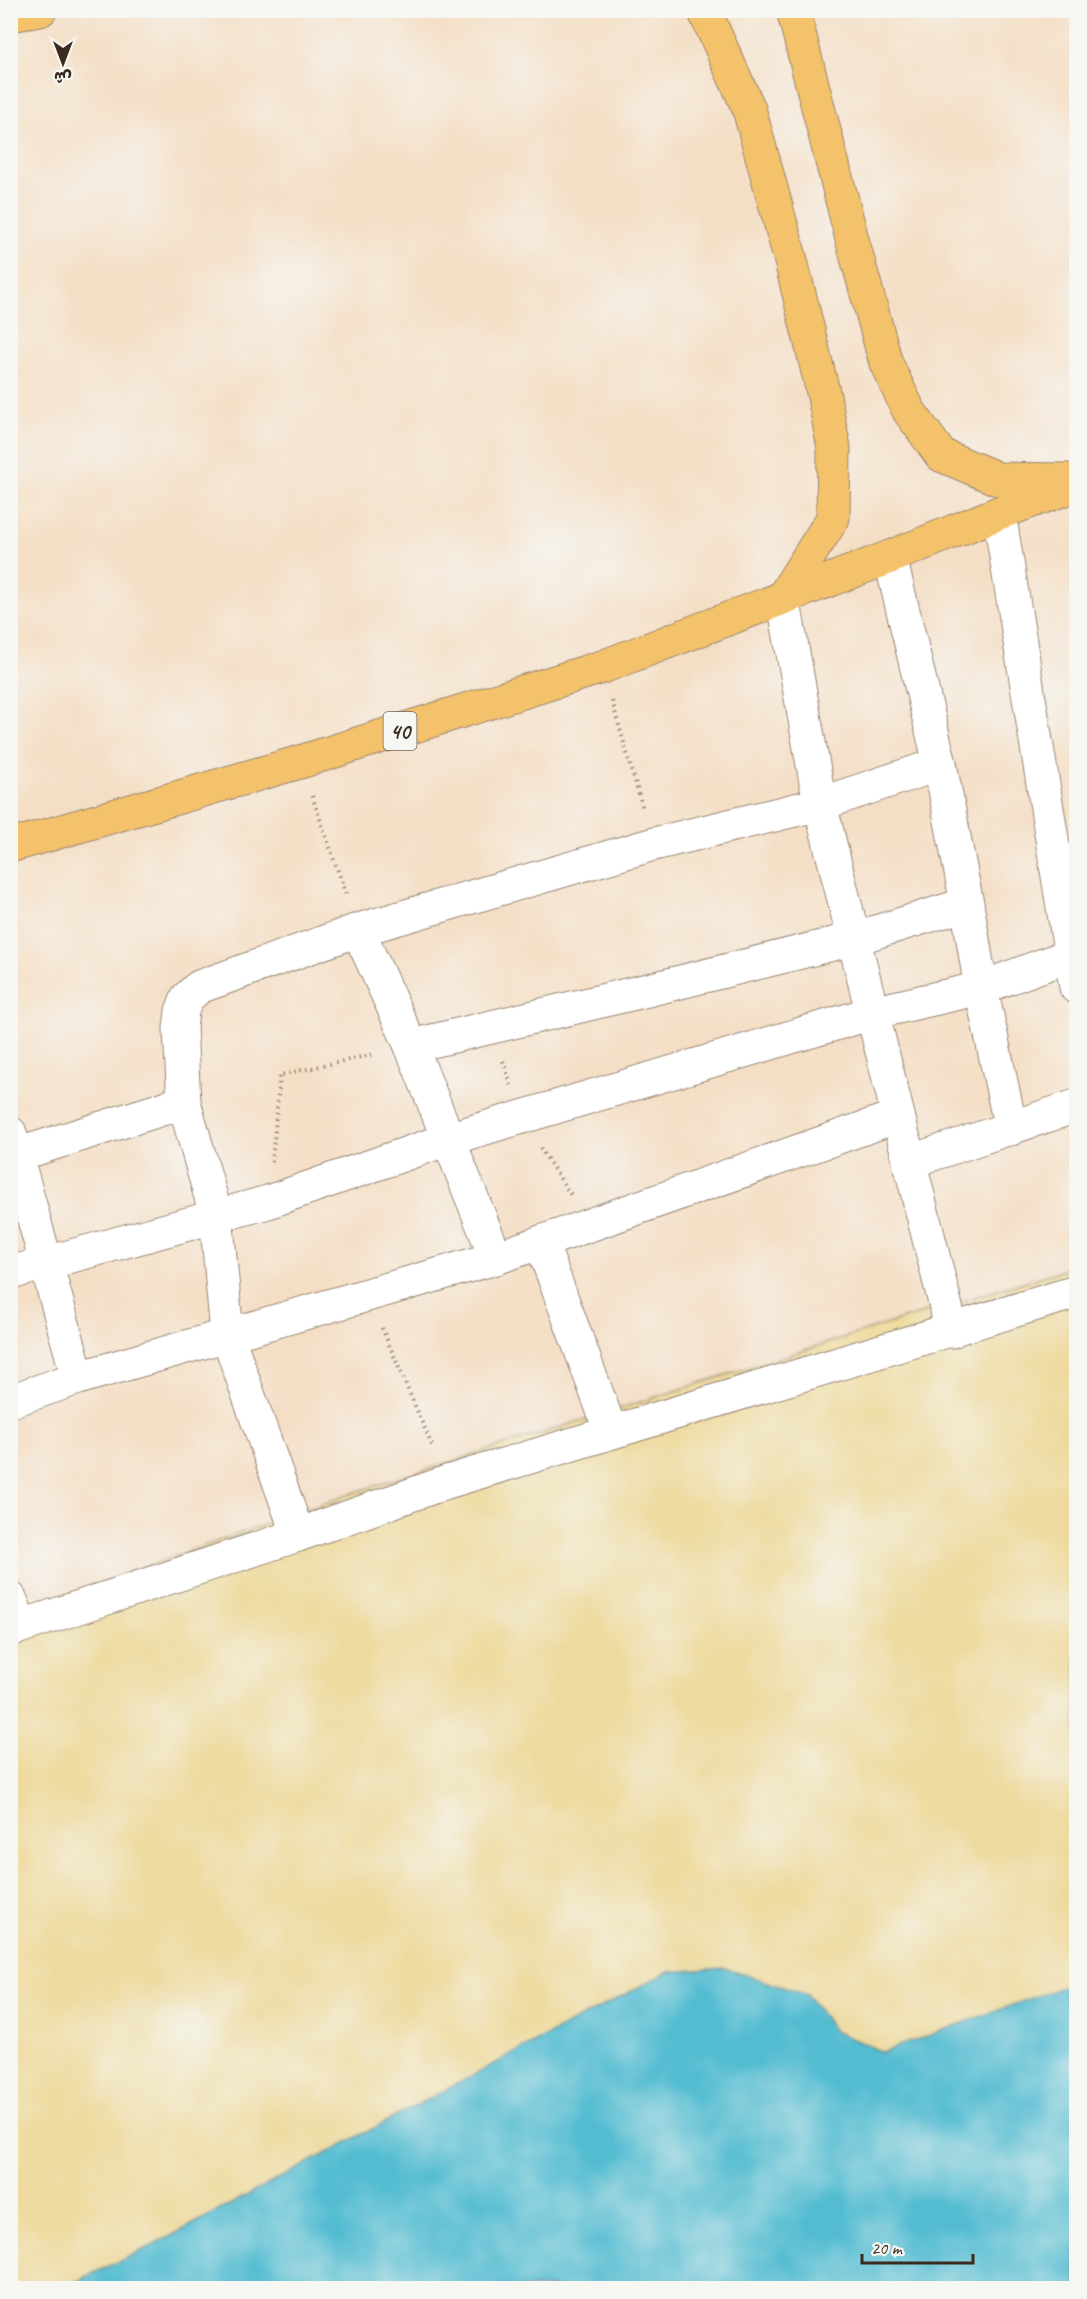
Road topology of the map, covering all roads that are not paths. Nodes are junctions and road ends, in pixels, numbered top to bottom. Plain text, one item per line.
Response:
1 (40, 10) edge
2 (704, 10) edge
3 (793, 10) edge
4 (10, 15) edge
5 (1077, 483) edge
6 (999, 513) junction
7 (890, 557) junction
8 (783, 597) junction
9 (940, 764) junction
10 (820, 804) junction
11 (10, 846) edge
12 (968, 904) junction
13 (358, 930) junction
14 (853, 939) junction
15 (1074, 954) edge
16 (1077, 987) edge
17 (981, 988) junction
18 (872, 1013) junction
19 (411, 1046) junction
20 (184, 1102) junction
21 (1077, 1106) edge
22 (898, 1116) junction
23 (1011, 1129) junction
24 (448, 1139) junction
25 (13, 1148) edge
26 (909, 1161) junction
27 (216, 1215) junction
28 (541, 1242) junction
29 (496, 1258) junction
30 (45, 1262) junction
31 (10, 1273) edge
32 (1077, 1292) edge
33 (951, 1330) junction
34 (227, 1334) junction
35 (78, 1378) junction
36 (10, 1401) edge
37 (611, 1432) junction
38 (298, 1535) junction
39 (14, 1618) edge

1 - 4 highway
2 - 8 highway
3 - 5 highway
5 - 6 highway
6 - 7 highway
6 - 15 street
7 - 8 highway
7 - 9 street
8 - 10 street
8 - 11 highway, 40
9 - 10 street
9 - 12 street
10 - 13 street
10 - 14 street
12 - 14 street
12 - 17 street
13 - 19 street
13 - 20 street
14 - 18 street
14 - 19 street
15 - 16 street
15 - 17 street
17 - 18 street
17 - 23 street
18 - 22 street
18 - 24 street
19 - 24 street
20 - 25 street
20 - 27 street
21 - 23 street
22 - 26 street
22 - 28 street
23 - 26 street
24 - 27 street
24 - 29 street
25 - 30 street
26 - 33 street
27 - 30 street
27 - 34 street
28 - 29 street
28 - 37 street
29 - 34 street
30 - 31 street
30 - 35 street
32 - 33 street
33 - 37 street
34 - 35 street
34 - 38 street
35 - 36 street
37 - 38 street
38 - 39 street

